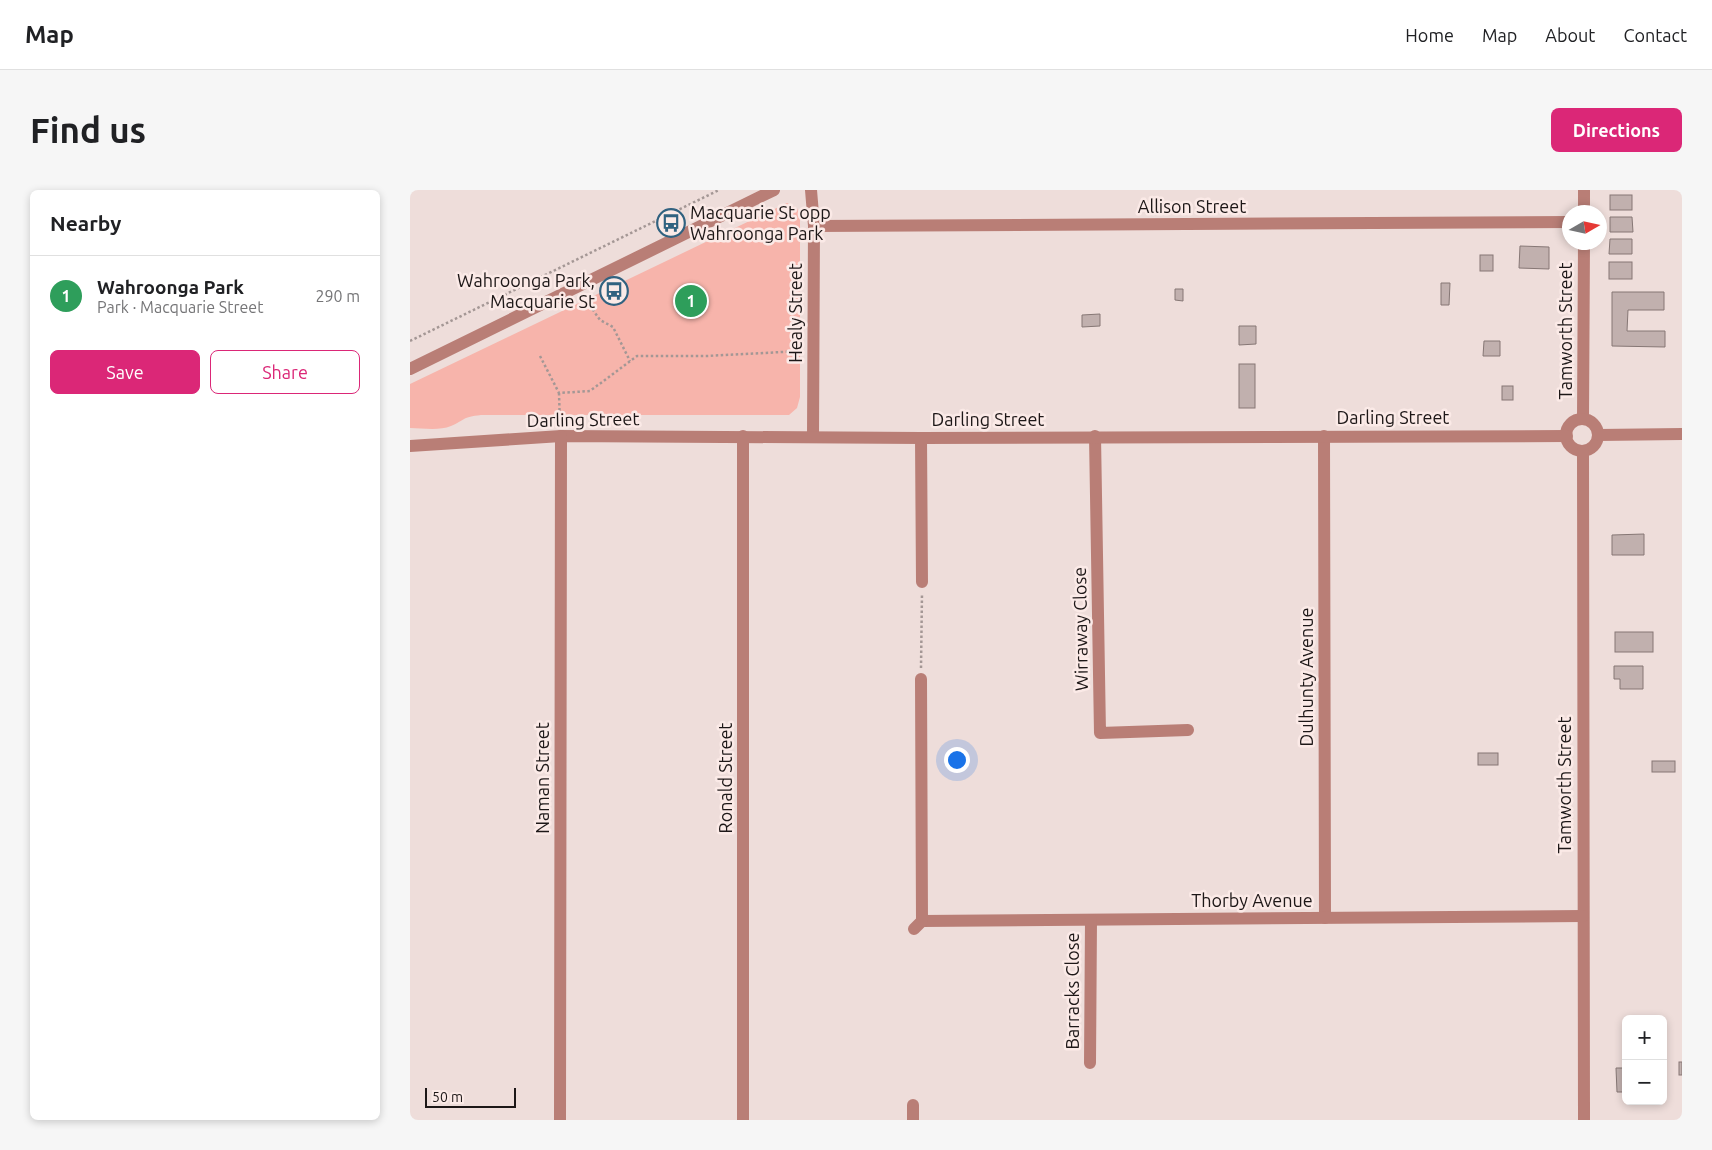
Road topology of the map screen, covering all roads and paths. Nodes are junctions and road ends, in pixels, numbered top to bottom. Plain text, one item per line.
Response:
1 (719, 190) edge
2 (774, 190) edge
3 (811, 190) edge
4 (1584, 190) edge
5 (1584, 205) edge
6 (1562, 222) edge
7 (814, 226) junction
8 (1584, 250) edge
9 (577, 287) junction
10 (410, 341) edge
11 (814, 350) junction
12 (540, 356) dead end
13 (630, 361) junction
14 (410, 369) edge
15 (559, 393) junction
16 (1583, 419) junction
17 (1682, 434) edge
18 (1598, 435) junction
19 (560, 436) junction
20 (743, 436) junction
21 (1095, 436) junction
22 (1324, 436) junction
23 (1567, 436) junction
24 (813, 437) junction
25 (922, 438) junction
26 (410, 446) edge
27 (1583, 451) junction
28 (922, 582) joint
29 (921, 679) joint
30 (1188, 730) dead end
31 (1583, 916) junction
32 (1325, 918) junction
33 (1091, 920) junction
34 (1090, 1063) dead end
35 (913, 1106) dead end
36 (560, 1120) edge
37 (743, 1120) edge
38 (913, 1120) edge
39 (1584, 1120) edge

1 - 10 path
2 - 9 street
3 - 7 street, Healy Street
4 - 5 street
6 - 7 street, Allison Street
7 - 11 street, Healy Street
8 - 16 street, Tamworth Street
9 - 13 path
9 - 14 street
11 - 13 path
11 - 24 street, Healy Street
12 - 15 path
13 - 15 path
15 - 19 path
16 - 18 street
16 - 23 street
17 - 18 street
18 - 27 street
19 - 20 street, Darling Street
19 - 26 street, Darling Street
19 - 36 street, Naman Street
20 - 24 street, Darling Street
20 - 37 street, Ronald Street
21 - 22 street, Darling Street
21 - 25 street, Darling Street
21 - 30 street, Wirraway Close
22 - 23 street, Darling Street
22 - 32 street, Dulhunty Avenue
23 - 27 street
24 - 25 street, Darling Street
25 - 28 street
27 - 31 street, Tamworth Street
28 - 29 path
29 - 33 street, Thorby Avenue
31 - 32 street, Thorby Avenue
31 - 39 street, Tamworth Street
32 - 33 street, Thorby Avenue
33 - 34 street, Barracks Close
35 - 38 street

